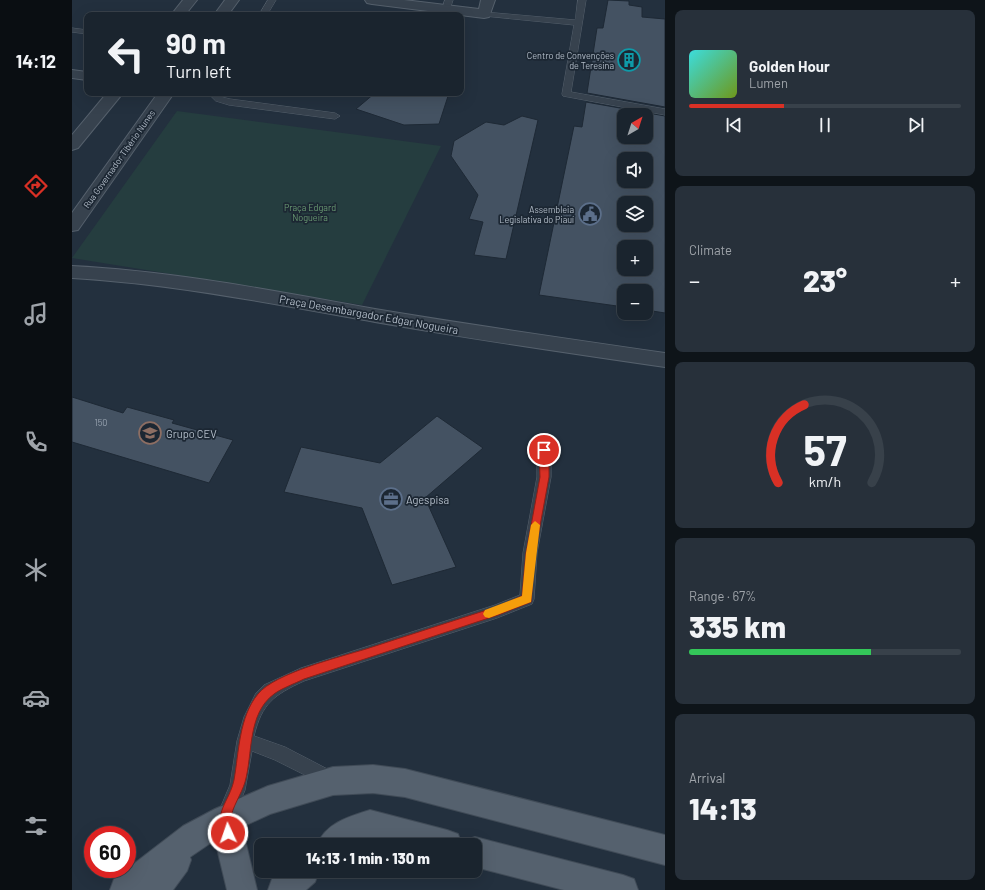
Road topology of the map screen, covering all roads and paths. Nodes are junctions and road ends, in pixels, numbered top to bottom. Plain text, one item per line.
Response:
1 (190, 0) edge
2 (232, 0) edge
3 (272, 0) edge
4 (372, 0) edge
5 (488, 0) edge
6 (582, 0) edge
7 (447, 4) edge
8 (180, 12) edge
9 (223, 12) edge
10 (265, 12) edge
11 (484, 14) junction
12 (578, 23) junction
13 (72, 30) edge
14 (84, 32) edge
15 (72, 74) edge
16 (84, 76) edge
17 (113, 96) edge
18 (164, 96) edge
19 (216, 96) edge
20 (665, 112) edge
21 (335, 116) dead end
22 (72, 145) edge
23 (72, 226) edge
24 (72, 272) edge
25 (665, 360) edge
26 (544, 450) dead end
27 (245, 741) junction
28 (333, 781) junction
29 (225, 819) junction
30 (193, 836) junction
31 (341, 838) edge
32 (420, 838) edge
33 (665, 850) edge
34 (482, 854) edge
35 (297, 878) edge
36 (302, 878) edge
37 (125, 890) edge
38 (154, 890) edge
39 (242, 890) edge
40 (283, 890) edge
41 (296, 890) edge
42 (623, 890) edge

1 - 8 street
2 - 9 street
3 - 10 lane
4 - 7 street
5 - 11 street
6 - 12 lane
7 - 11 street
11 - 12 lane
12 - 20 lane
13 - 14 lane
15 - 16 street
17 - 22 street
18 - 23 street, Rua Governador Tibério Nunes
19 - 21 lane
24 - 25 street, Praça Desembargador Edgar Nogueira
26 - 27 lane
27 - 28 lane
27 - 29 lane
28 - 29 main road
28 - 33 main road
29 - 30 main road
29 - 39 main road
30 - 37 main road
30 - 38 main road
31 - 32 main road
34 - 42 main road
35 - 40 main road
36 - 41 main road

